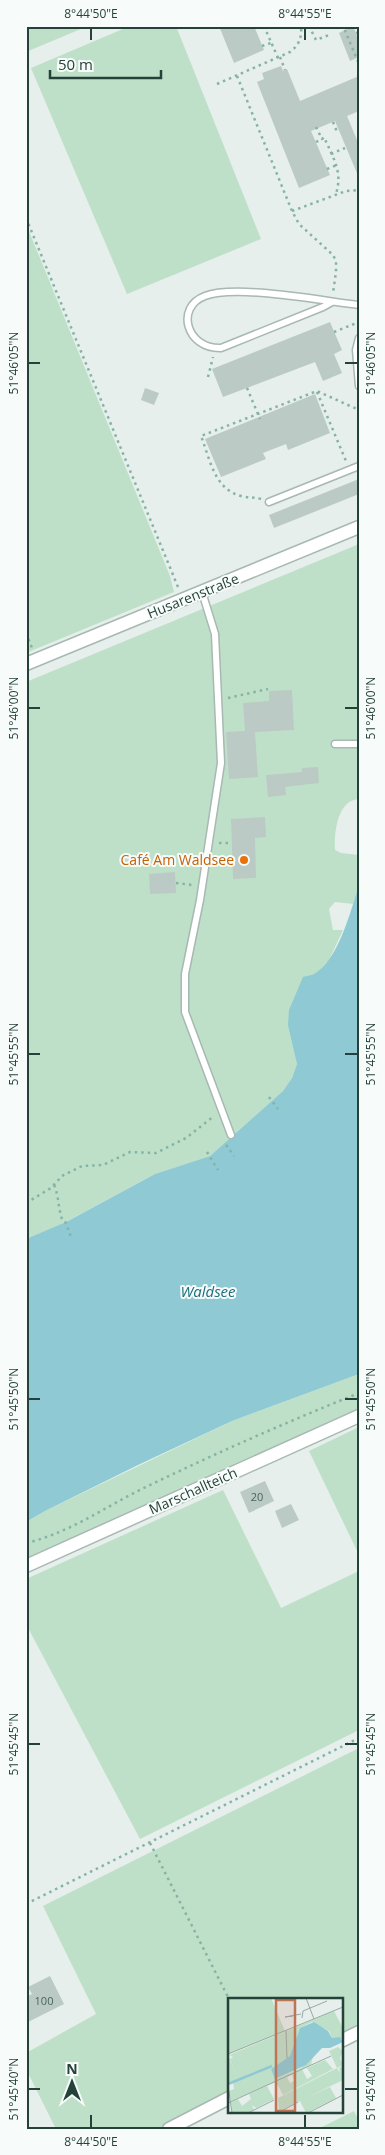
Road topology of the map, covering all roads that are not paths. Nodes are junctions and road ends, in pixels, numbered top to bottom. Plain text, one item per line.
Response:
1 (332, 302) junction
2 (359, 305) edge
3 (359, 338) edge
4 (359, 386) edge
5 (359, 466) edge
6 (269, 502) road end
7 (359, 527) edge
8 (202, 592) junction
9 (26, 664) edge
10 (335, 744) dead end
11 (359, 744) edge
12 (231, 1134) dead end
13 (359, 1416) edge
14 (26, 1566) edge
15 (359, 2032) edge
16 (342, 2040) edge
17 (228, 2099) edge
18 (169, 2129) edge

1 - 1 lane
1 - 2 lane
3 - 4 lane
5 - 6 lane
7 - 8 street, Husarenstraße
8 - 9 street, Husarenstraße
8 - 12 lane
10 - 11 lane
13 - 14 street, Marschallteich
15 - 16 street
17 - 18 street

